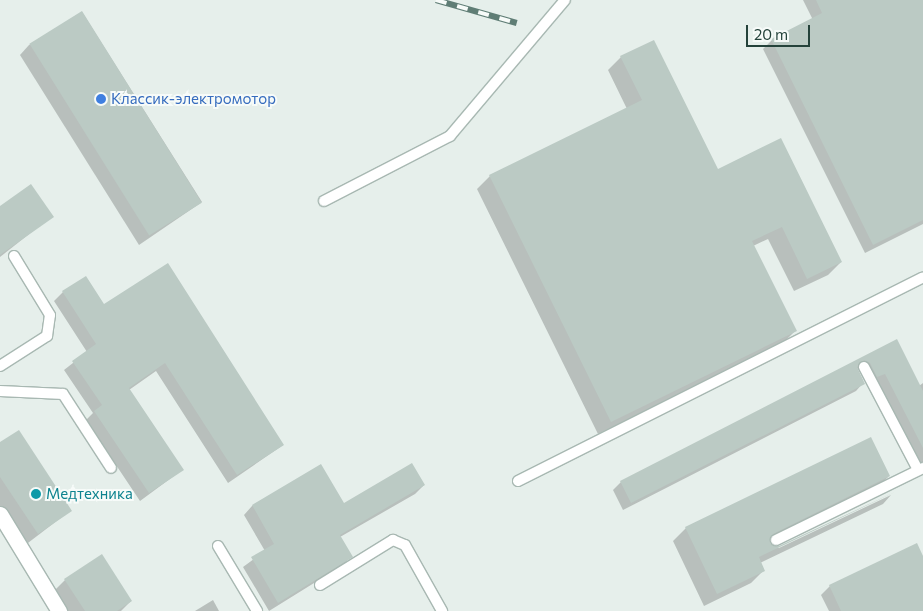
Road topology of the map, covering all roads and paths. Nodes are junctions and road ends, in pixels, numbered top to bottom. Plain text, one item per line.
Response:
1 (566, 0) edge
2 (324, 201) dead end
3 (14, 256) dead end
4 (923, 277) edge
5 (0, 366) edge
6 (864, 367) dead end
7 (0, 390) edge
8 (111, 468) dead end
9 (921, 469) edge
10 (518, 481) dead end
11 (0, 514) edge
12 (776, 540) dead end
13 (218, 546) dead end
14 (320, 585) dead end
15 (59, 611) edge
16 (257, 611) edge
17 (442, 611) edge

1 - 2 lane
3 - 5 lane
4 - 10 lane
6 - 9 lane
7 - 8 lane
9 - 12 lane
11 - 15 street
13 - 16 lane
14 - 17 lane

